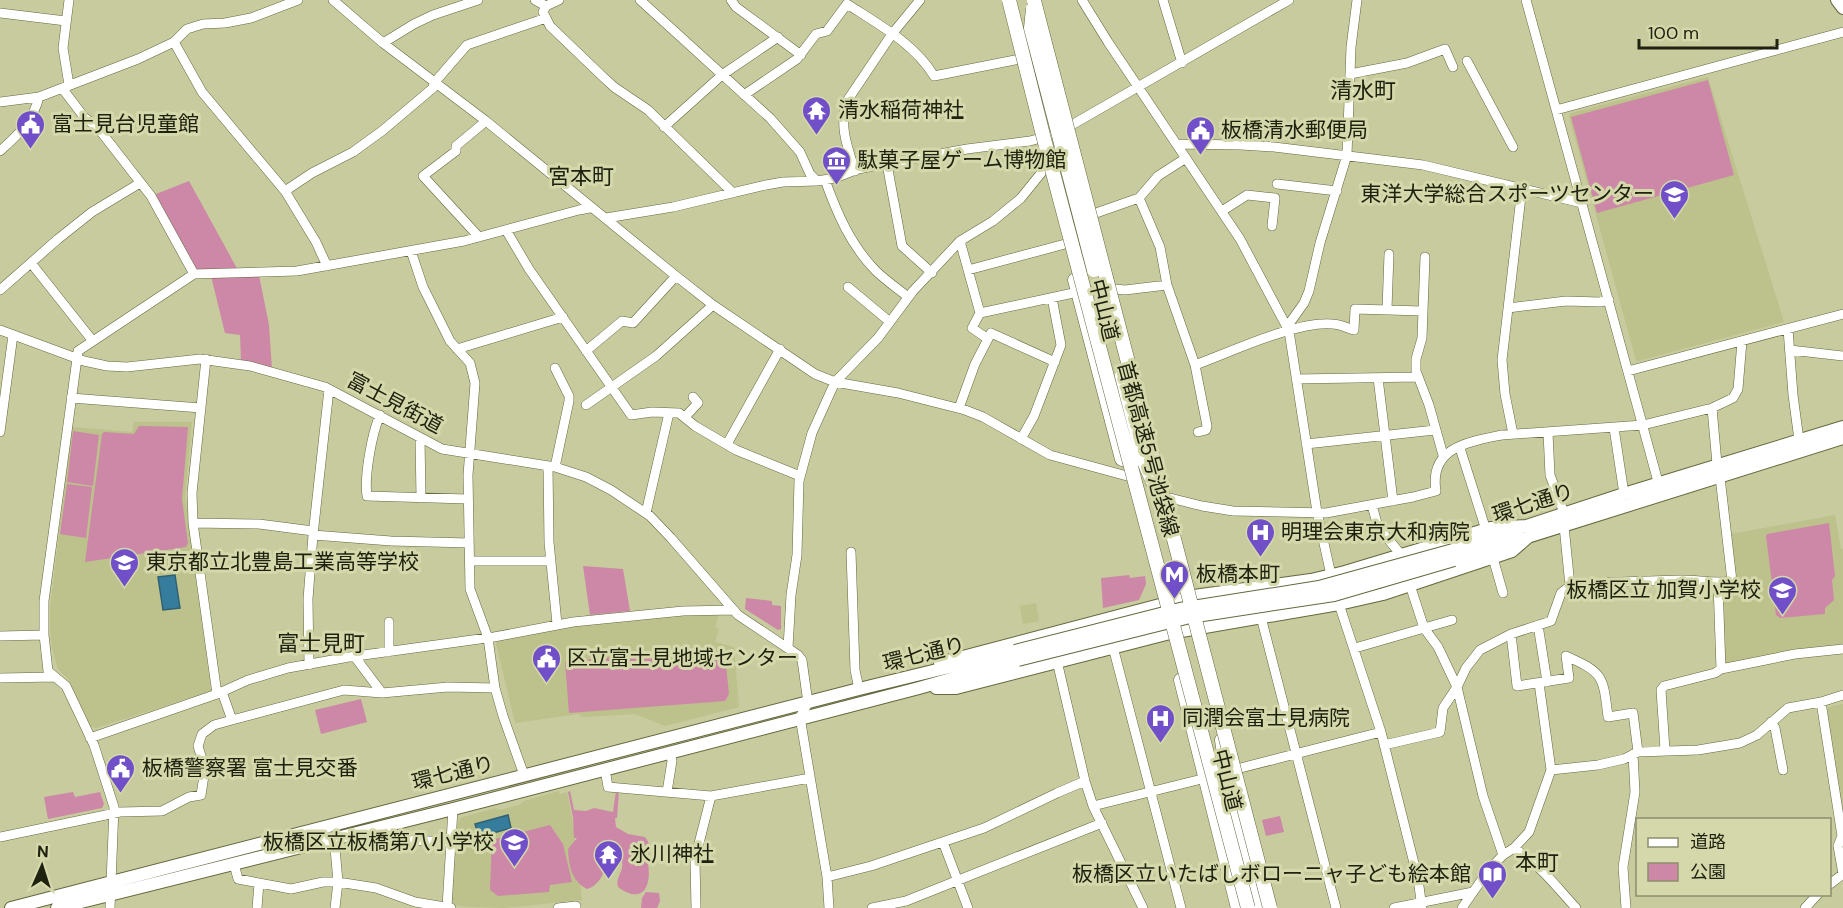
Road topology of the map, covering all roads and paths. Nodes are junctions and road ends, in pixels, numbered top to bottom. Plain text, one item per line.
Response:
1 (69, 0) edge
2 (298, 0) edge
3 (333, 0) edge
4 (478, 0) edge
5 (559, 0) edge
6 (640, 0) edge
7 (731, 0) edge
8 (920, 0) edge
9 (1007, 0) edge
10 (1036, 0) edge
11 (1082, 0) edge
12 (1163, 0) edge
13 (1289, 0) edge
14 (1357, 0) edge
15 (1526, 0) edge
16 (1837, 0) edge
17 (540, 2) edge
18 (1843, 8) edge
19 (0, 13) edge
20 (546, 18) junction
21 (66, 21) junction
22 (1843, 32) edge
23 (892, 34) junction
24 (778, 38) junction
25 (174, 42) junction
26 (383, 43) junction
27 (801, 55) junction
28 (1020, 59) junction
29 (1467, 61) dead end
30 (1182, 63) junction
31 (1453, 67) dead end
32 (1350, 74) junction
33 (722, 75) junction
34 (434, 83) junction
35 (65, 87) junction
36 (1139, 87) junction
37 (744, 95) junction
38 (39, 97) junction
39 (0, 102) edge
40 (1556, 110) junction
41 (486, 121) junction
42 (664, 127) junction
43 (1063, 130) junction
44 (1038, 139) junction
45 (1177, 144) junction
46 (1513, 147) dead end
47 (0, 151) edge
48 (1347, 155) junction
49 (1186, 158) junction
50 (886, 164) junction
51 (1046, 167) junction
52 (855, 171) junction
53 (821, 180) junction
54 (140, 183) junction
55 (1277, 184) dead end
56 (1522, 188) junction
57 (285, 191) junction
58 (1337, 191) junction
59 (733, 193) junction
60 (1139, 198) junction
61 (1582, 202) junction
62 (591, 208) junction
63 (1222, 212) junction
64 (1096, 213) junction
65 (606, 218) junction
66 (1272, 226) dead end
67 (506, 230) junction
68 (479, 237) junction
69 (960, 241) junction
70 (1065, 241) junction
71 (411, 251) junction
72 (1389, 254) dead end
73 (1425, 257) dead end
74 (31, 263) junction
75 (327, 266) junction
76 (968, 270) junction
77 (932, 273) junction
78 (194, 274) junction
79 (676, 276) junction
80 (1167, 285) junction
81 (848, 287) dead end
82 (1115, 289) junction
83 (0, 290) edge
84 (1078, 292) junction
85 (908, 297) junction
86 (1052, 298) junction
87 (1609, 300) junction
88 (713, 305) junction
89 (1508, 308) junction
90 (1387, 309) junction
91 (1422, 311) junction
92 (980, 313) junction
93 (1843, 314) edge
94 (563, 317) junction
95 (890, 322) junction
96 (1788, 329) junction
97 (0, 330) edge
98 (1289, 331) junction
99 (13, 335) junction
100 (988, 339) junction
101 (92, 340) junction
102 (1742, 341) junction
103 (457, 349) junction
104 (780, 349) junction
105 (1790, 350) junction
106 (586, 351) junction
107 (1843, 356) edge
108 (77, 359) junction
109 (206, 359) junction
110 (1055, 362) junction
111 (1196, 365) junction
112 (555, 368) dead end
113 (1628, 371) junction
114 (1417, 377) junction
115 (1378, 378) junction
116 (1296, 379) junction
117 (835, 382) junction
118 (610, 387) junction
119 (329, 389) junction
120 (693, 397) dead end
121 (71, 398) junction
122 (586, 405) dead end
123 (201, 408) junction
124 (959, 408) junction
125 (1712, 408) junction
126 (669, 413) junction
127 (380, 416) junction
128 (686, 417) junction
129 (1642, 425) junction
130 (1843, 427) edge
131 (1614, 428) junction
132 (1435, 430) junction
133 (0, 432) edge
134 (1198, 432) dead end
135 (1548, 433) junction
136 (1513, 434) junction
137 (1384, 435) junction
138 (420, 438) junction
139 (1843, 438) edge
140 (1021, 439) junction
141 (1799, 440) junction
142 (727, 444) junction
143 (1306, 444) junction
144 (1460, 447) junction
145 (470, 454) junction
146 (1443, 455) junction
147 (552, 466) junction
148 (1719, 471) junction
149 (800, 476) junction
150 (1127, 476) junction
151 (1658, 483) junction
152 (1624, 494) junction
153 (1662, 496) junction
154 (421, 498) junction
155 (1170, 498) junction
156 (467, 499) junction
157 (1393, 501) junction
158 (1372, 505) junction
159 (1317, 512) junction
160 (646, 513) junction
161 (1564, 520) junction
162 (194, 523) junction
163 (1486, 530) junction
164 (1526, 532) junction
165 (313, 533) junction
166 (469, 543) junction
167 (1183, 551) junction
168 (851, 552) dead end
169 (1400, 556) junction
170 (1493, 558) junction
171 (470, 561) junction
172 (551, 561) junction
173 (1151, 563) junction
174 (1331, 575) junction
175 (1718, 583) junction
176 (1410, 585) junction
177 (1570, 586) junction
178 (1503, 593) dead end
179 (1194, 596) junction
180 (1162, 604) junction
181 (1339, 604) junction
182 (734, 610) junction
183 (1261, 617) junction
184 (1452, 620) dead end
185 (389, 622) dead end
186 (557, 624) junction
187 (1538, 625) junction
188 (1202, 627) junction
189 (1424, 628) junction
190 (1170, 633) junction
191 (1512, 634) junction
192 (44, 635) junction
193 (0, 636) edge
194 (488, 638) junction
195 (1113, 647) junction
196 (788, 648) junction
197 (1355, 648) junction
198 (1843, 649) edge
199 (389, 652) junction
200 (1017, 656) junction
201 (355, 657) junction
202 (1057, 661) junction
203 (309, 665) junction
204 (1721, 669) junction
205 (55, 677) junction
206 (0, 678) edge
207 (900, 680) junction
208 (1543, 682) junction
209 (1457, 687) junction
210 (495, 688) junction
211 (920, 688) junction
212 (859, 689) junction
213 (219, 693) junction
214 (382, 693) junction
215 (1843, 694) edge
216 (1821, 702) junction
217 (808, 703) junction
218 (800, 717) junction
219 (232, 720) junction
220 (1771, 722) junction
221 (1381, 732) junction
222 (90, 738) junction
223 (1384, 745) junction
224 (1665, 750) junction
225 (670, 752) junction
226 (1636, 753) junction
227 (1296, 754) junction
228 (605, 769) junction
229 (1551, 770) junction
230 (1783, 770) dead end
231 (1231, 771) junction
232 (525, 775) junction
233 (810, 778) junction
234 (1205, 779) junction
235 (1085, 781) junction
236 (1150, 791) junction
237 (667, 792) junction
238 (711, 796) junction
239 (1093, 806) junction
240 (453, 808) junction
241 (115, 813) junction
242 (1102, 823) junction
243 (382, 825) junction
244 (0, 837) edge
245 (334, 837) junction
246 (451, 842) junction
247 (943, 842) junction
248 (1514, 848) junction
249 (1503, 855) junction
250 (234, 864) junction
251 (1843, 874) edge
252 (827, 876) junction
253 (958, 881) junction
254 (338, 882) junction
255 (259, 883) junction
256 (1831, 883) edge
257 (112, 888) junction
258 (1473, 891) junction
259 (1816, 896) edge
260 (907, 904) edge
261 (1421, 905) edge
262 (11, 908) edge
263 (57, 908) edge
264 (111, 908) edge
265 (257, 908) edge
266 (335, 908) edge
267 (449, 908) edge
268 (558, 908) edge
269 (576, 908) edge
270 (696, 908) edge
271 (829, 908) edge
272 (872, 908) edge
273 (968, 908) edge
274 (1143, 908) edge
275 (1181, 908) edge
276 (1238, 908) edge
277 (1248, 908) edge
278 (1258, 908) edge
279 (1271, 908) edge
280 (1335, 908) edge
281 (1394, 908) edge
282 (1462, 908) edge
283 (1576, 908) edge
284 (1626, 908) edge
285 (1804, 908) edge

1 - 21 street
2 - 25 street
3 - 26 street
4 - 26 street
5 - 17 street
6 - 33 street
7 - 24 street
8 - 23 street
9 - 28 highway, 中山道
9 - 173 highway, bridge
9 - 277 highway, 首都高速5号池袋線, bridge
10 - 43 highway, 中山道
10 - 167 highway, bridge
10 - 279 highway, 首都高速5号池袋線, bridge
11 - 36 street
12 - 30 street
13 - 30 street
14 - 32 street
15 - 40 street
16 - 18 main road
17 - 20 street
19 - 21 street
20 - 34 street
20 - 42 street
21 - 35 street
22 - 40 street
23 - 27 street
23 - 28 street
23 - 52 street
24 - 27 street
24 - 33 street
25 - 35 street
25 - 57 street
26 - 34 street
27 - 37 street
28 - 44 highway, 中山道
29 - 46 street
30 - 36 street
31 - 32 street
32 - 48 street
33 - 37 street
33 - 42 street
34 - 41 street
34 - 57 street
35 - 38 street
35 - 54 street
36 - 43 street
36 - 45 street
37 - 53 street
38 - 39 street
38 - 47 street
40 - 61 street
41 - 62 street
41 - 68 street
42 - 59 street
43 - 44 street
43 - 64 highway, 中山道
43 - 70 highway
44 - 50 street
44 - 51 highway, 中山道
45 - 48 street
45 - 49 street
48 - 56 street
48 - 58 street
49 - 60 street
49 - 63 street
50 - 52 street
50 - 77 street
51 - 69 street
51 - 70 highway, 中山道
52 - 53 street
53 - 59 street
53 - 85 street
54 - 74 street
54 - 78 street
55 - 58 street
56 - 61 street
56 - 89 street
57 - 75 street
58 - 98 street
59 - 65 street
60 - 64 street
60 - 80 street
61 - 87 street
62 - 65 street
62 - 67 street
63 - 66 street
63 - 98 street
64 - 82 highway, 中山道
65 - 79 street
67 - 68 street
67 - 94 street
68 - 71 street
69 - 76 street
69 - 77 street
70 - 76 street
70 - 84 highway, 中山道
71 - 75 street
71 - 103 street
72 - 90 street
73 - 91 street
74 - 83 street
74 - 101 street
75 - 78 street
76 - 92 street
77 - 85 street
78 - 101 street
79 - 88 street
79 - 106 street
80 - 82 street
80 - 111 street
81 - 95 street
82 - 155 highway, 中山道
84 - 86 street
84 - 150 highway, 中山道
85 - 95 street
86 - 92 street
86 - 110 street
87 - 89 street
87 - 113 street
88 - 104 street
88 - 118 street
89 - 136 street
90 - 91 street
90 - 98 street
91 - 114 street
92 - 100 street
93 - 96 street
94 - 103 street
94 - 106 street
95 - 117 street
96 - 102 street
96 - 105 street
97 - 99 street, 富士見街道
98 - 111 street
98 - 116 street
99 - 108 street, 富士見街道
99 - 133 street
100 - 110 street
100 - 124 street
101 - 108 street
102 - 113 street
102 - 125 street
103 - 145 street
104 - 117 street
104 - 142 street
105 - 107 street
105 - 141 street
106 - 118 street
108 - 109 street, 富士見街道
108 - 121 street
109 - 119 street, 富士見街道
109 - 123 street
110 - 140 street
111 - 134 street
112 - 147 street
113 - 129 street
114 - 115 street
114 - 132 street
115 - 116 street
115 - 137 street
116 - 143 street
117 - 124 street
117 - 149 street
118 - 122 street
118 - 126 street
119 - 127 street, 富士見街道
119 - 165 street
120 - 128 street
121 - 123 street
121 - 192 street
123 - 162 street
124 - 140 street
125 - 129 street
125 - 148 street
126 - 128 street
126 - 160 street
127 - 138 street, 富士見街道
127 - 154 street
128 - 142 street
129 - 131 street
129 - 151 street
130 - 141 main road, 環七通り
131 - 135 street
131 - 152 street
132 - 137 street
132 - 146 street
135 - 136 street
135 - 161 street
136 - 144 street
137 - 143 street
137 - 157 street
138 - 145 street, 富士見街道
138 - 154 street
139 - 148 main road, 環七通り
140 - 150 street
141 - 148 main road, 環七通り
142 - 149 street
143 - 159 street
144 - 146 street
144 - 163 street
145 - 147 street, 富士見街道
145 - 156 street
146 - 157 street
147 - 160 street, 富士見街道
147 - 172 street
148 - 151 main road, 環七通り
148 - 153 main road, 環七通り
148 - 175 street
149 - 196 street
150 - 173 highway, 中山道
151 - 152 main road, 環七通り
151 - 153 street
152 - 161 main road, 環七通り
153 - 161 main road, 環七通り
154 - 156 street
155 - 159 street
155 - 167 highway, 中山道
156 - 166 street
157 - 158 street
158 - 159 street
158 - 169 street
159 - 174 street
160 - 182 street, 富士見街道
161 - 164 main road, 環七通り
161 - 177 street
162 - 165 street
162 - 213 street
163 - 164 main road
163 - 169 main road
164 - 170 main road
164 - 200 main road, 環七通り, bridge
165 - 166 street
165 - 203 street
166 - 171 street
167 - 179 highway, 中山道
168 - 212 street
169 - 174 main road
170 - 176 main road
170 - 178 street
171 - 172 street
171 - 194 street
172 - 186 street
173 - 180 highway, 中山道
174 - 179 main road
175 - 177 street
175 - 204 street
176 - 181 main road
176 - 189 street
177 - 187 street
179 - 180 main road
179 - 188 highway, 中山道
180 - 190 highway, 中山道
180 - 207 main road
181 - 183 main road
181 - 197 street
182 - 186 street
182 - 196 street, 富士見街道
183 - 188 main road
183 - 227 street
184 - 189 street
185 - 199 street
186 - 194 street
187 - 191 street
187 - 208 street
188 - 190 main road
188 - 231 highway, 中山道
189 - 197 street
189 - 209 street
190 - 195 main road
190 - 234 highway, 中山道
191 - 208 street
191 - 209 street
192 - 193 street
192 - 205 street
194 - 199 street
194 - 210 street
195 - 202 main road
195 - 236 street
196 - 217 street
197 - 221 street
198 - 204 street
199 - 201 street
200 - 207 main road, 環七通り
200 - 211 main road, 環七通り
201 - 203 street
201 - 214 street
202 - 211 main road
202 - 235 street
203 - 213 street
204 - 224 street
205 - 206 street
205 - 222 street
207 - 212 main road, 環七通り
208 - 226 street
208 - 229 street
209 - 223 street
209 - 249 street
210 - 214 street
210 - 232 street
211 - 218 main road, 環七通り
212 - 217 main road, 環七通り
213 - 219 street
213 - 222 street
214 - 219 street
215 - 216 street
216 - 220 street
216 - 251 street
217 - 218 street
217 - 232 main road, 環七通り
218 - 225 main road, 環七通り
218 - 233 street
219 - 241 street
220 - 224 street
220 - 230 street
221 - 223 street
221 - 227 street
222 - 241 street
223 - 261 street
224 - 226 street
225 - 228 main road, 環七通り
225 - 237 street
226 - 229 street
226 - 284 street
227 - 231 street
227 - 280 street
228 - 237 street
228 - 240 main road, 環七通り
229 - 248 street
231 - 234 street
231 - 278 highway
231 - 279 highway, 中山道
232 - 257 main road, 環七通り
233 - 238 street
233 - 252 street
234 - 236 street
234 - 276 highway, 中山道
235 - 239 street
235 - 247 street
236 - 239 street
236 - 275 street
237 - 238 street
238 - 270 street
239 - 242 street
240 - 243 main road, 環七通り
240 - 246 street
241 - 244 street
241 - 257 street
242 - 253 street
242 - 274 street
243 - 245 main road, 環七通り
243 - 246 street
245 - 250 main road, 環七通り
245 - 254 street
246 - 267 street
247 - 252 street
247 - 253 street
248 - 249 street
248 - 283 street
249 - 258 street
250 - 255 street
250 - 257 main road, 環七通り
251 - 256 street
252 - 271 street
253 - 260 street
253 - 273 street
254 - 255 street
254 - 266 street
254 - 267 street
255 - 265 street
257 - 262 main road, 環七通り
257 - 263 main road, 環七通り
257 - 264 street
258 - 261 street
258 - 282 street
259 - 285 street
260 - 272 street
261 - 281 street
268 - 269 street

